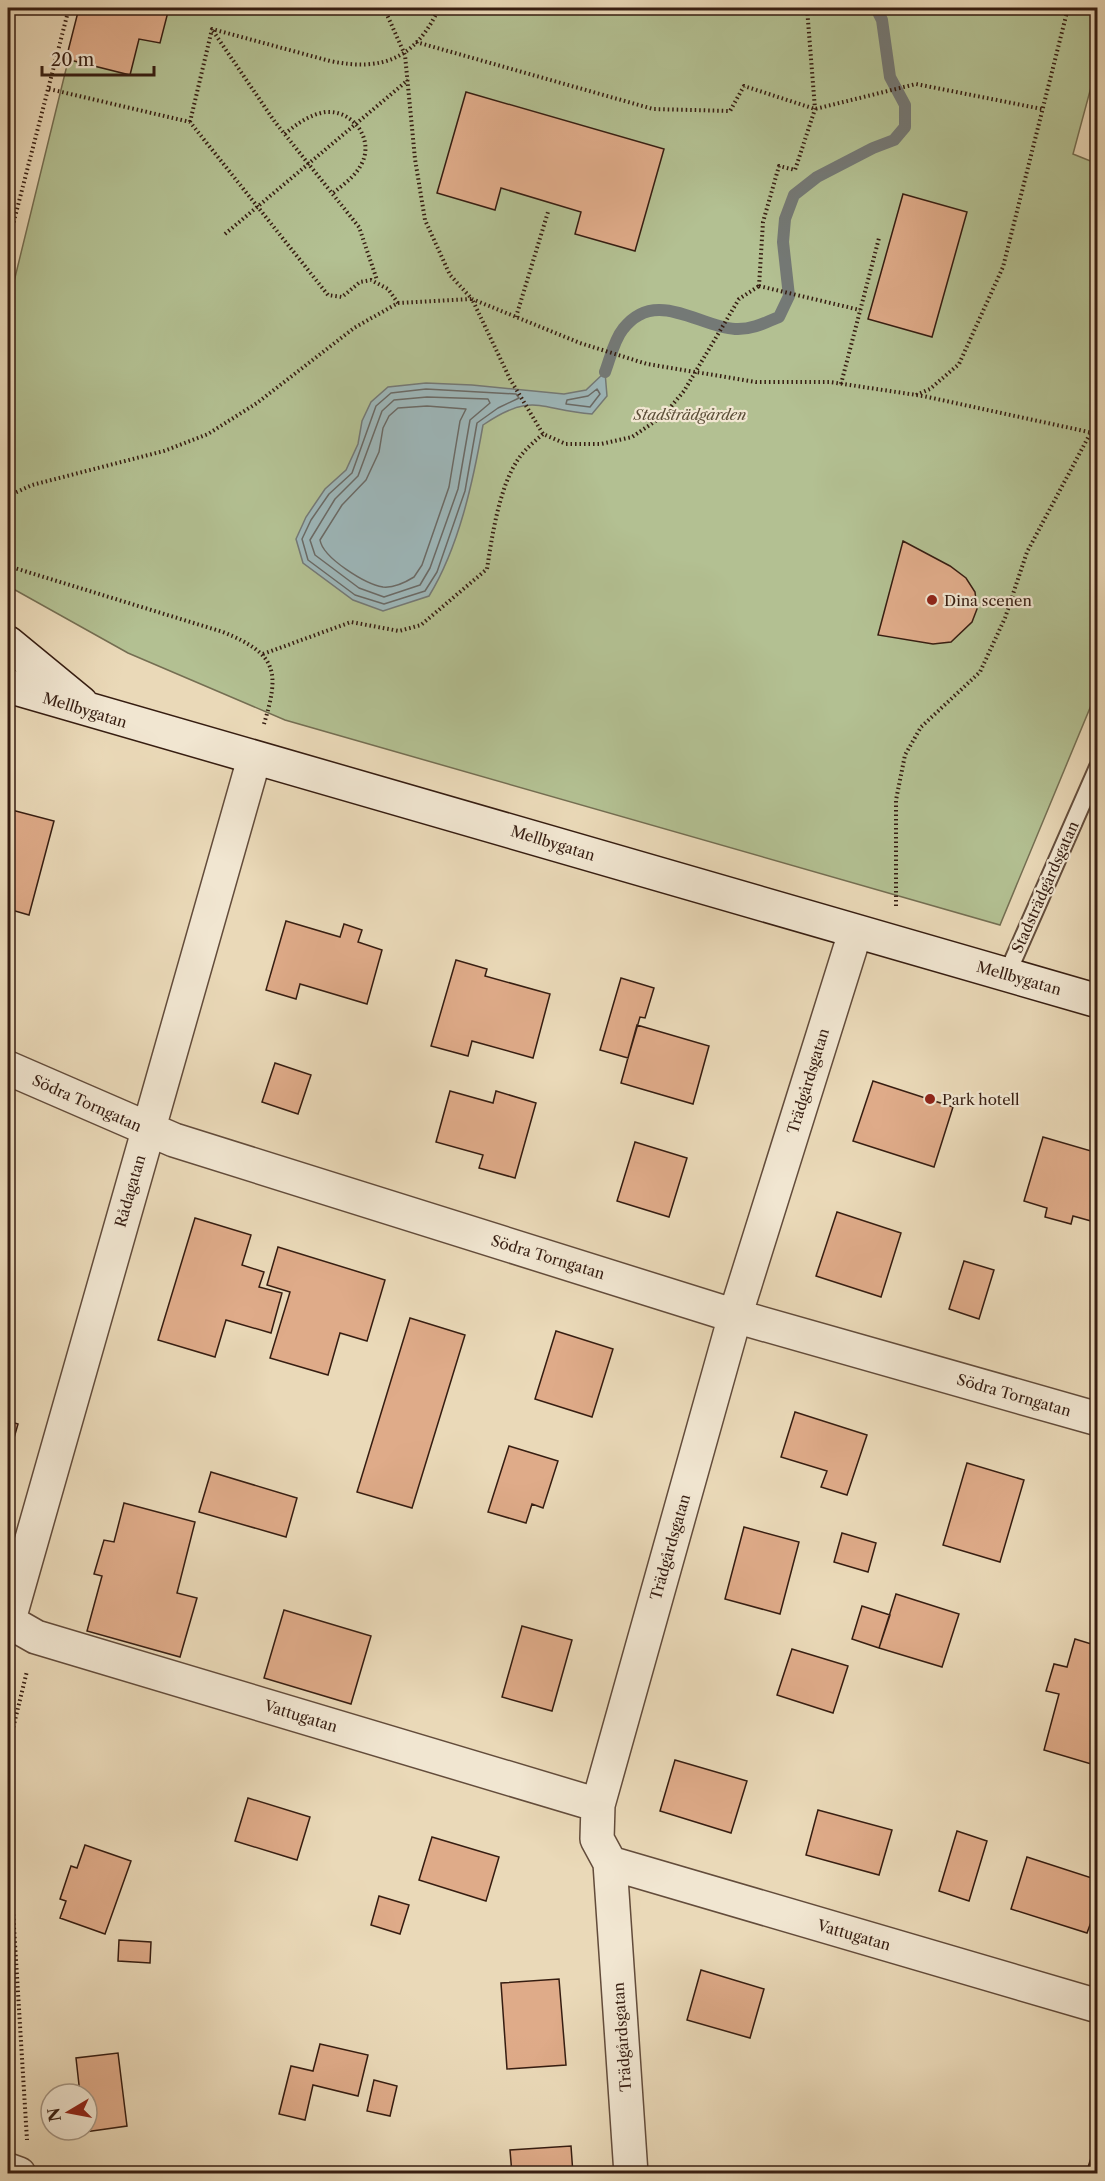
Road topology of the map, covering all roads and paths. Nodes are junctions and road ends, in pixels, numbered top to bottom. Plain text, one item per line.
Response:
1 (69, 8) edge
2 (384, 8) edge
3 (438, 8) edge
4 (807, 8) edge
5 (1068, 8) edge
6 (212, 29) junction
7 (416, 42) junction
8 (405, 55) junction
9 (408, 80) junction
10 (49, 88) junction
11 (815, 109) junction
12 (1042, 109) junction
13 (190, 122) junction
14 (356, 125) junction
15 (285, 134) junction
16 (309, 164) junction
17 (333, 194) junction
18 (258, 207) junction
19 (548, 212) dead end
20 (225, 234) dead end
21 (879, 238) dead end
22 (8, 244) edge
23 (377, 281) junction
24 (759, 286) junction
25 (472, 299) junction
26 (398, 303) junction
27 (860, 310) junction
28 (516, 317) junction
29 (694, 372) junction
30 (841, 384) junction
31 (915, 395) junction
32 (1091, 432) junction
33 (543, 434) junction
34 (1098, 434) edge
35 (8, 496) edge
36 (8, 566) edge
37 (8, 643) edge
38 (263, 654) junction
39 (8, 687) edge
40 (92, 711) junction
41 (254, 759) junction
42 (1098, 767) edge
43 (855, 933) junction
44 (904, 947) junction
45 (1007, 974) junction
46 (1098, 1001) edge
47 (8, 1068) edge
48 (148, 1129) junction
49 (735, 1316) junction
50 (1098, 1419) edge
51 (8, 1622) edge
52 (598, 1805) junction
53 (8, 1828) edge
54 (610, 1863) junction
55 (1098, 2006) edge
56 (14, 2168) edge
57 (631, 2174) edge

1 - 10 path
2 - 8 path
3 - 7 path
4 - 11 path
5 - 12 path
6 - 8 path
6 - 13 path
6 - 15 path
7 - 8 path
7 - 11 path
8 - 9 path
9 - 14 path
9 - 25 path
10 - 13 path
10 - 22 path
11 - 12 path
11 - 24 path
12 - 31 path
13 - 18 path
14 - 15 path
14 - 16 path
14 - 17 path
15 - 16 path
16 - 17 path
16 - 18 path
17 - 23 path
18 - 20 path
18 - 23 path
19 - 28 path
21 - 27 path
23 - 26 path
24 - 27 path
24 - 29 path
25 - 26 path
25 - 28 path
25 - 33 path
26 - 35 path
27 - 30 path
28 - 29 path
29 - 30 path
29 - 33 path
30 - 31 path
31 - 32 path
32 - 34 path
32 - 44 path
33 - 38 path
36 - 38 path
37 - 40 street
38 - 41 path
39 - 40 street, Mellbygatan
40 - 41 street, Mellbygatan
41 - 43 street, Mellbygatan
41 - 48 street, Rådagatan
42 - 45 lane, Stadsträdgårdsgatan
43 - 44 street, Mellbygatan
43 - 49 street, Trädgårdsgatan
44 - 45 street, Mellbygatan
45 - 46 street, Mellbygatan
47 - 48 street, Södra Torngatan
48 - 49 street, Södra Torngatan
48 - 51 street, Rådagatan
49 - 50 street, Södra Torngatan
49 - 52 street, Trädgårdsgatan
51 - 52 street, Vattugatan
52 - 54 street, Trädgårdsgatan
53 - 56 path
54 - 55 street, Vattugatan
54 - 57 street, Trädgårdsgatan

